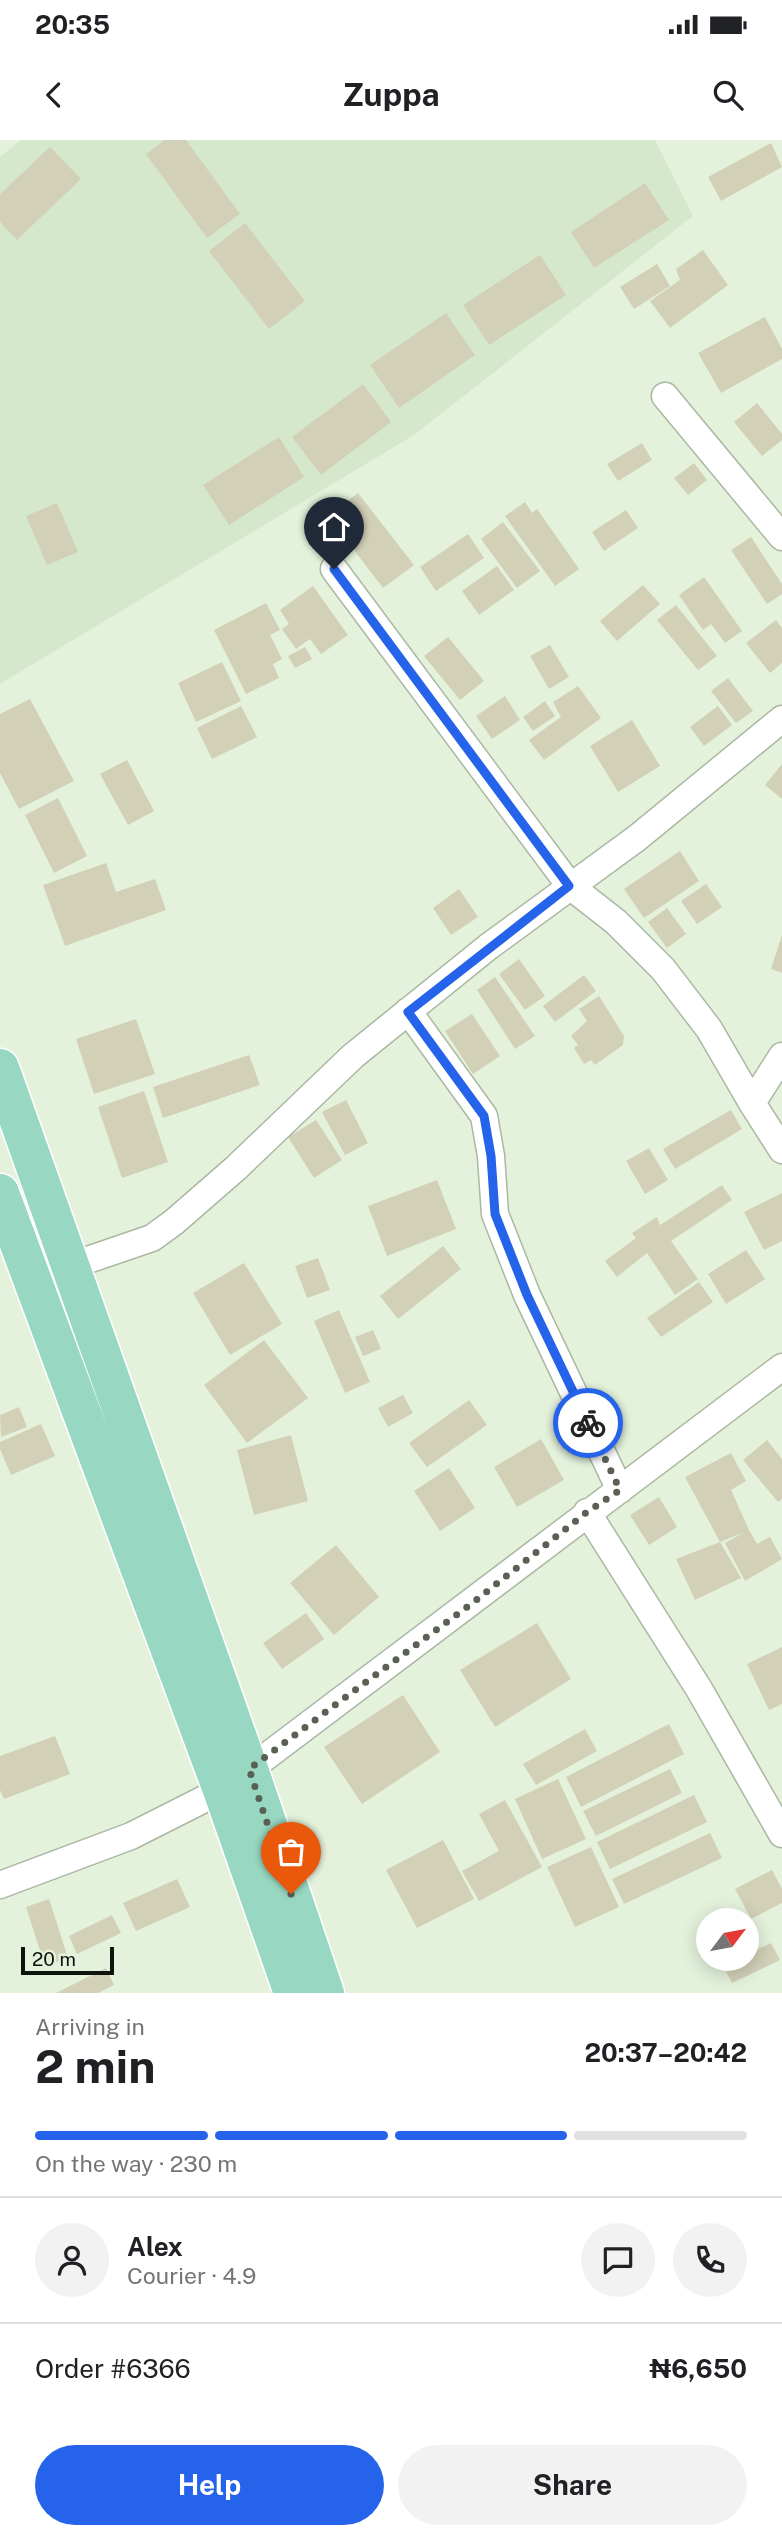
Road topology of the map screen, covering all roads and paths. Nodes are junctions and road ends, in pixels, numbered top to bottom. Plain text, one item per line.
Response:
1 (665, 396) dead end
2 (782, 537) edge
3 (334, 569) dead end
4 (782, 719) edge
5 (569, 886) junction
6 (408, 1012) junction
7 (782, 1056) edge
8 (0, 1068) edge
9 (752, 1103) junction
10 (782, 1150) edge
11 (0, 1193) edge
12 (70, 1266) junction
13 (782, 1367) edge
14 (620, 1490) junction
15 (587, 1512) junction
16 (235, 1780) junction
17 (782, 1834) edge
18 (0, 1885) edge
19 (293, 1993) edge
20 (325, 1993) edge

1 - 2 street
3 - 5 street
4 - 5 street
5 - 6 street
5 - 9 street
6 - 12 street
6 - 14 street
7 - 9 street
8 - 12 main road
9 - 10 street
11 - 16 main road
12 - 16 main road
13 - 14 street
14 - 15 street
15 - 16 street
15 - 17 street
16 - 18 street
16 - 19 main road
16 - 20 main road

